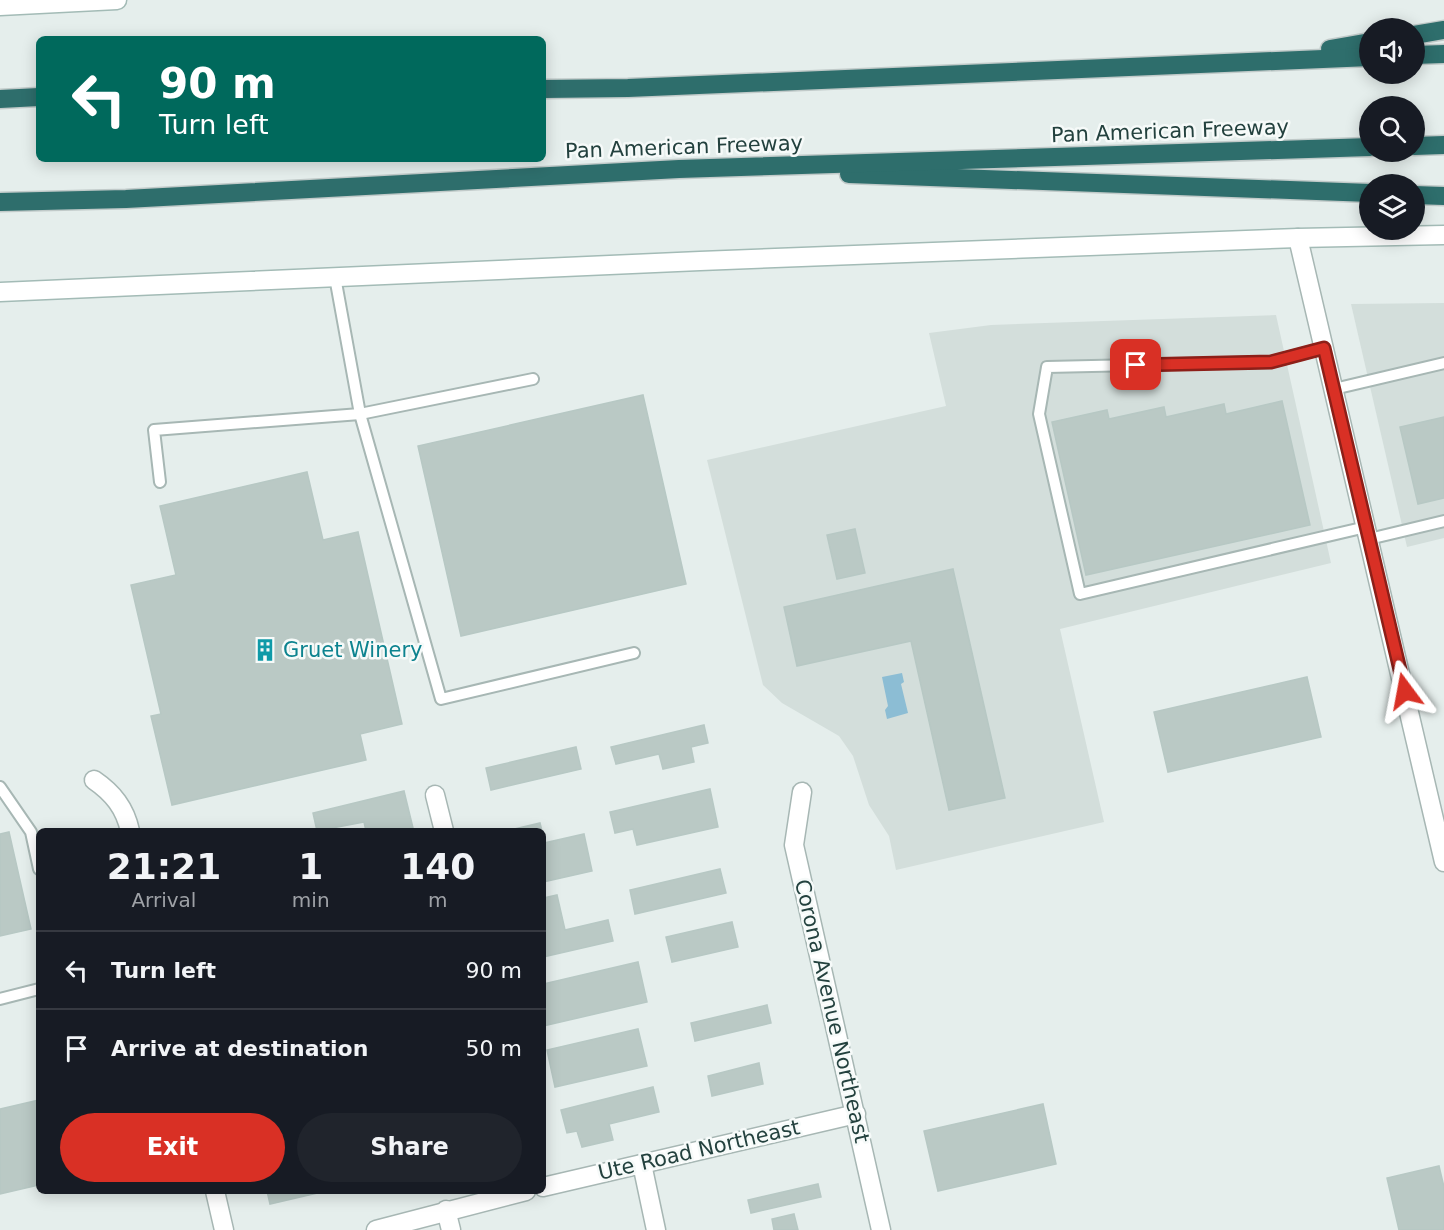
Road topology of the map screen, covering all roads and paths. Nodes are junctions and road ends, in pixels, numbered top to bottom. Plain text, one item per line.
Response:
1 (117, 0) edge
2 (0, 6) edge
3 (1444, 30) edge
4 (1425, 33) edge
5 (1359, 44) edge
6 (1444, 54) edge
7 (1425, 55) edge
8 (1359, 57) edge
9 (1249, 62) junction
10 (546, 89) edge
11 (36, 97) edge
12 (0, 99) edge
13 (1444, 145) edge
14 (1425, 146) edge
15 (1359, 147) edge
16 (679, 168) junction
17 (1359, 193) edge
18 (1425, 195) edge
19 (1444, 196) edge
20 (0, 202) edge
21 (1444, 235) edge
22 (1298, 238) junction
23 (335, 277) junction
24 (0, 292) edge
25 (1324, 348) junction
26 (1444, 363) edge
27 (533, 379) dead end
28 (1334, 390) junction
29 (360, 414) junction
30 (160, 482) dead end
31 (1444, 521) edge
32 (1368, 533) junction
33 (634, 653) dead end
34 (94, 780) dead end
35 (0, 788) edge
36 (802, 792) dead end
37 (435, 795) dead end
38 (129, 828) edge
39 (443, 828) edge
40 (36, 855) edge
41 (1444, 862) edge
42 (36, 990) edge
43 (0, 999) edge
44 (856, 1114) junction
45 (642, 1164) junction
46 (546, 1186) edge
47 (216, 1194) edge
48 (513, 1194) edge
49 (446, 1210) junction
50 (224, 1230) edge
51 (376, 1230) edge
52 (451, 1230) edge
53 (656, 1230) edge
54 (881, 1230) edge

1 - 2 street
3 - 4 highway
5 - 9 highway
6 - 7 highway
8 - 9 highway
9 - 10 highway
11 - 12 highway
13 - 14 highway
15 - 16 highway, Pan American Freeway
16 - 17 highway
16 - 20 highway, Pan American Freeway
18 - 19 highway
21 - 22 street
22 - 23 street
22 - 25 street
23 - 24 street
23 - 29 lane
25 - 28 street
25 - 32 lane
26 - 28 lane
27 - 29 lane
28 - 32 street
29 - 30 lane
29 - 33 lane
31 - 32 lane
32 - 41 street
34 - 38 street
35 - 40 lane
36 - 44 street, Corona Avenue Northeast
37 - 39 street
42 - 43 lane
44 - 45 street, Ute Road Northeast
44 - 54 street, Corona Avenue Northeast
45 - 46 street, Ute Road Northeast
45 - 53 street
47 - 50 street
48 - 49 street
49 - 51 street
49 - 52 street

